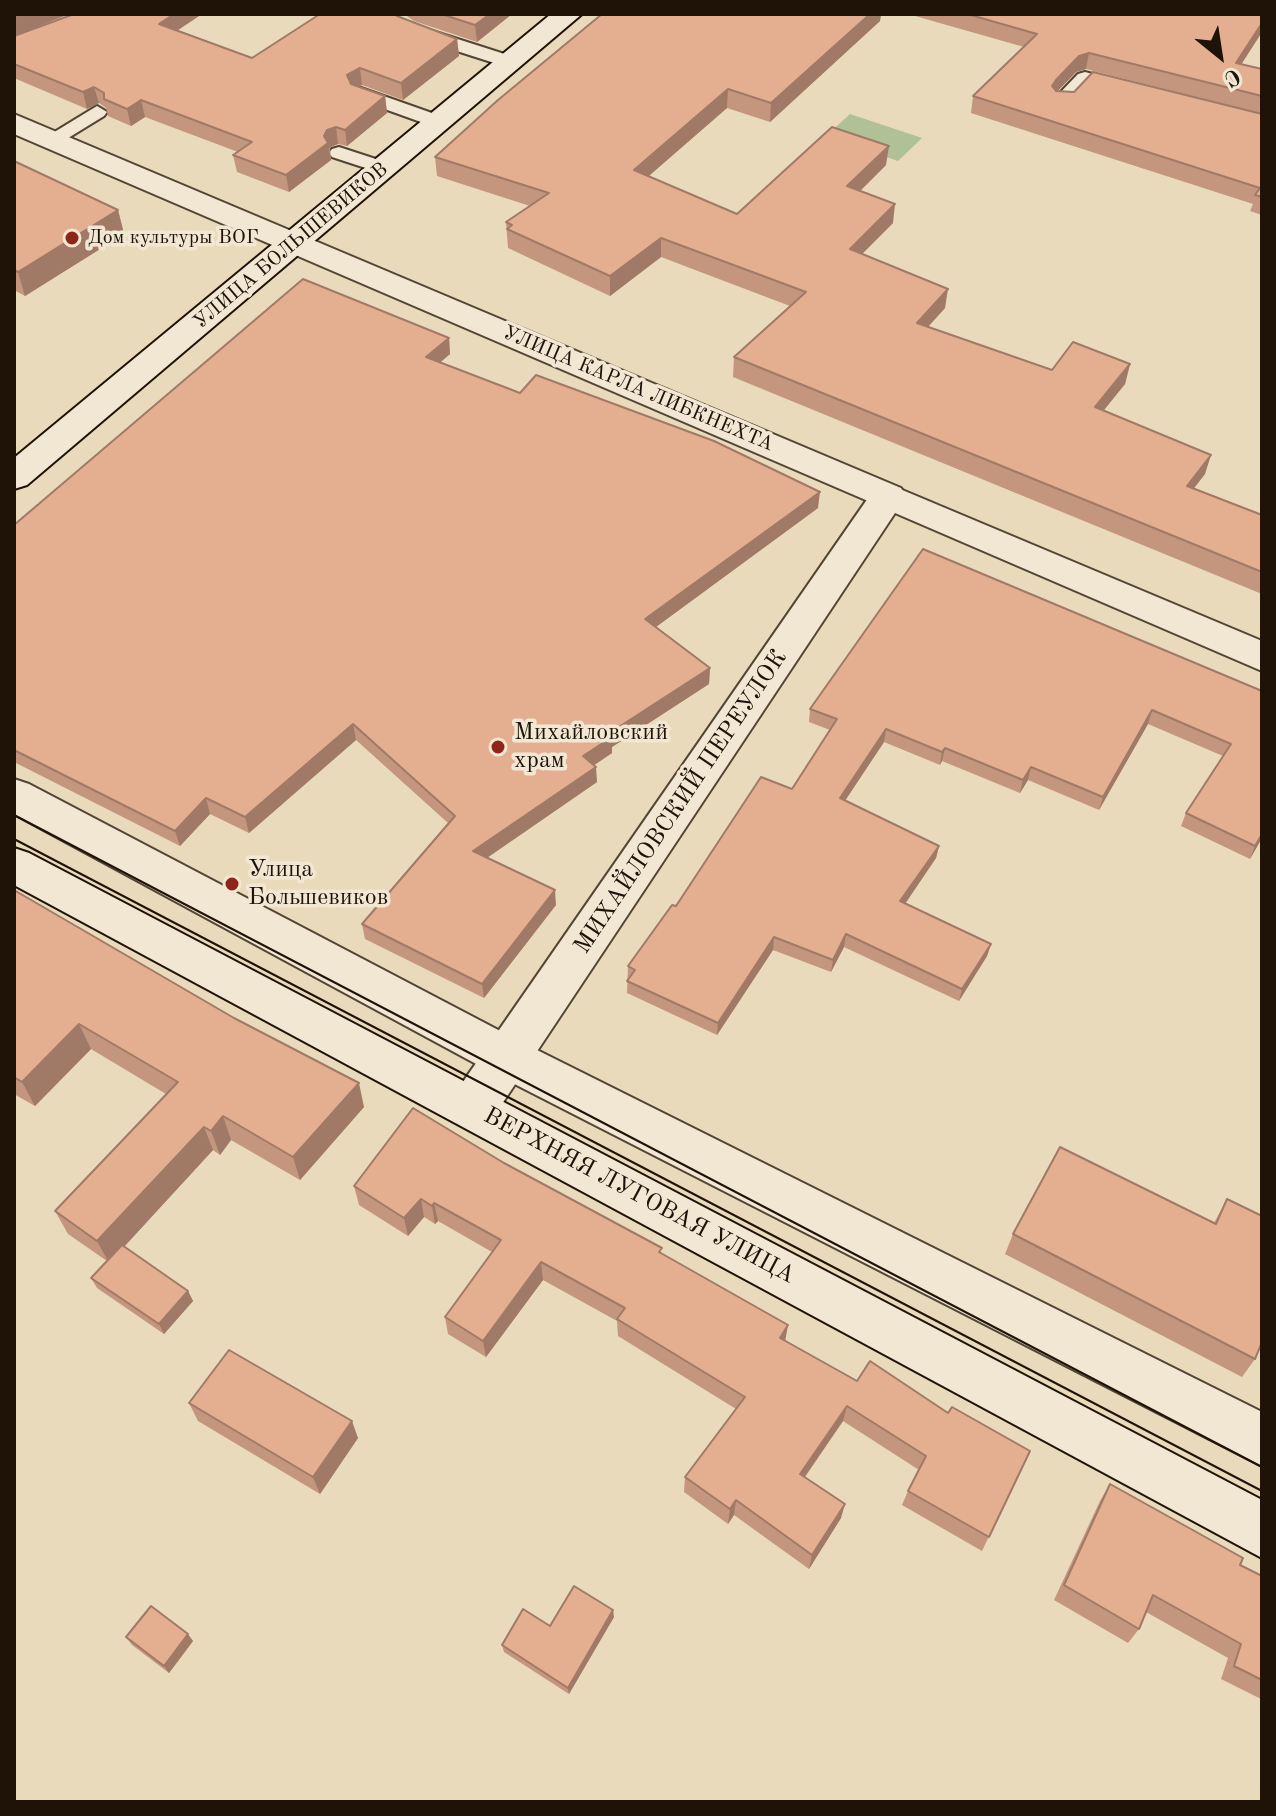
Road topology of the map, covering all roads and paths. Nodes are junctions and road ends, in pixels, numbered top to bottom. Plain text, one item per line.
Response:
1 (568, 14) edge
2 (398, 22) edge
3 (454, 59) edge
4 (503, 68) junction
5 (1144, 93) edge
6 (361, 94) edge
7 (1062, 102) edge
8 (97, 112) dead end
9 (439, 122) junction
10 (14, 123) edge
11 (53, 139) junction
12 (339, 153) dead end
13 (384, 168) junction
14 (294, 244) junction
15 (14, 477) edge
16 (888, 496) junction
17 (1262, 657) edge
18 (14, 795) edge
19 (14, 865) edge
20 (508, 1058) junction
21 (473, 1107) junction
22 (1262, 1440) edge
23 (1262, 1530) edge

1 - 4 street, УЛИЦА БОЛЬШЕВИКОВ
2 - 4 lane
3 - 4 lane
4 - 9 street, УЛИЦА БОЛЬШЕВИКОВ
5 - 7 lane
6 - 9 lane
8 - 11 lane
9 - 13 street, УЛИЦА БОЛЬШЕВИКОВ
10 - 11 street, УЛИЦА КАРЛА ЛИБКНЕХТА
11 - 14 street, УЛИЦА КАРЛА ЛИБКНЕХТА
12 - 13 lane
13 - 14 street, УЛИЦА БОЛЬШЕВИКОВ
14 - 15 street, УЛИЦА БОЛЬШЕВИКОВ
14 - 16 street, УЛИЦА КАРЛА ЛИБКНЕХТА
16 - 17 street, УЛИЦА КАРЛА ЛИБКНЕХТА
16 - 20 street, МИХАЙЛОВСКИЙ ПЕРЕУЛОК
18 - 20 street
19 - 21 street, ВЕРХНЯЯ ЛУГОВАЯ УЛИЦА
20 - 21 street, МИХАЙЛОВСКИЙ ПЕРЕУЛОК
20 - 22 street
21 - 23 street, ВЕРХНЯЯ ЛУГОВАЯ УЛИЦА

